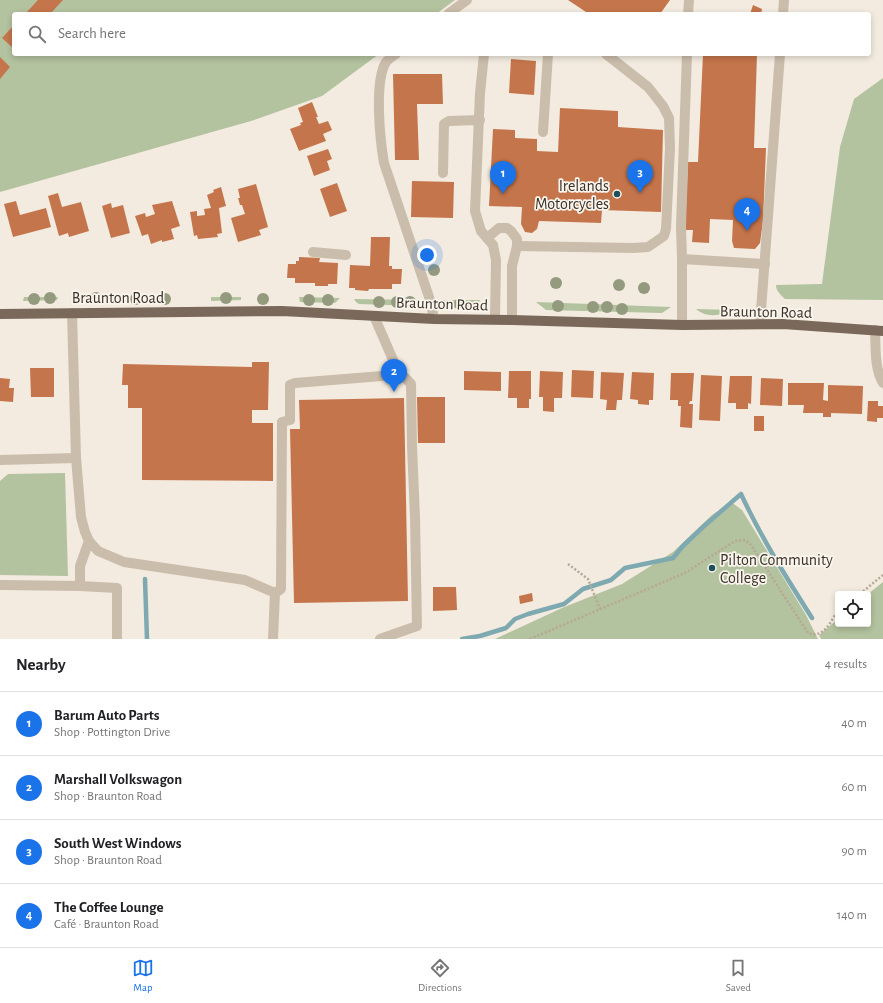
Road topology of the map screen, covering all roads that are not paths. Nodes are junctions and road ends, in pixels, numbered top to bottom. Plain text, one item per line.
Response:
1 (467, 0) edge
2 (689, 0) edge
3 (784, 0) edge
4 (451, 12) edge
5 (688, 12) edge
6 (783, 12) edge
7 (393, 56) edge
8 (484, 56) edge
9 (548, 56) edge
10 (609, 56) edge
11 (687, 56) edge
12 (780, 56) edge
13 (480, 120) junction
14 (543, 132) dead end
15 (443, 173) dead end
16 (487, 238) junction
17 (518, 246) junction
18 (313, 252) dead end
19 (346, 255) dead end
20 (682, 259) junction
21 (765, 264) junction
22 (72, 313) junction
23 (0, 314) edge
24 (374, 316) junction
25 (434, 318) junction
26 (495, 319) junction
27 (512, 320) junction
28 (760, 324) junction
29 (682, 325) junction
30 (879, 331) edge
31 (399, 372) junction
32 (883, 383) edge
33 (76, 458) junction
34 (0, 460) edge
35 (89, 541) junction
36 (0, 585) edge
37 (80, 586) junction
38 (275, 593) junction
39 (117, 639) edge
40 (273, 639) edge
41 (380, 639) edge

1 - 4 street
2 - 5 street
3 - 6 street
7 - 25 street
8 - 13 street
9 - 14 street
10 - 17 street
11 - 20 street
12 - 21 street
13 - 15 street
13 - 16 street
16 - 17 street
16 - 26 street
17 - 27 street
18 - 19 street
20 - 21 street
20 - 29 street
21 - 28 street
22 - 23 main road, Braunton Road
22 - 24 main road, Braunton Road
22 - 33 street
24 - 25 main road, Braunton Road
24 - 31 street
25 - 26 main road, Braunton Road
26 - 27 main road, Braunton Road
27 - 29 main road, Braunton Road
28 - 29 main road, Braunton Road
28 - 30 main road, Braunton Road
30 - 32 street
31 - 38 street
31 - 41 street
33 - 34 street
33 - 35 street
35 - 37 street
35 - 38 street
36 - 37 street
37 - 39 street
38 - 40 street

